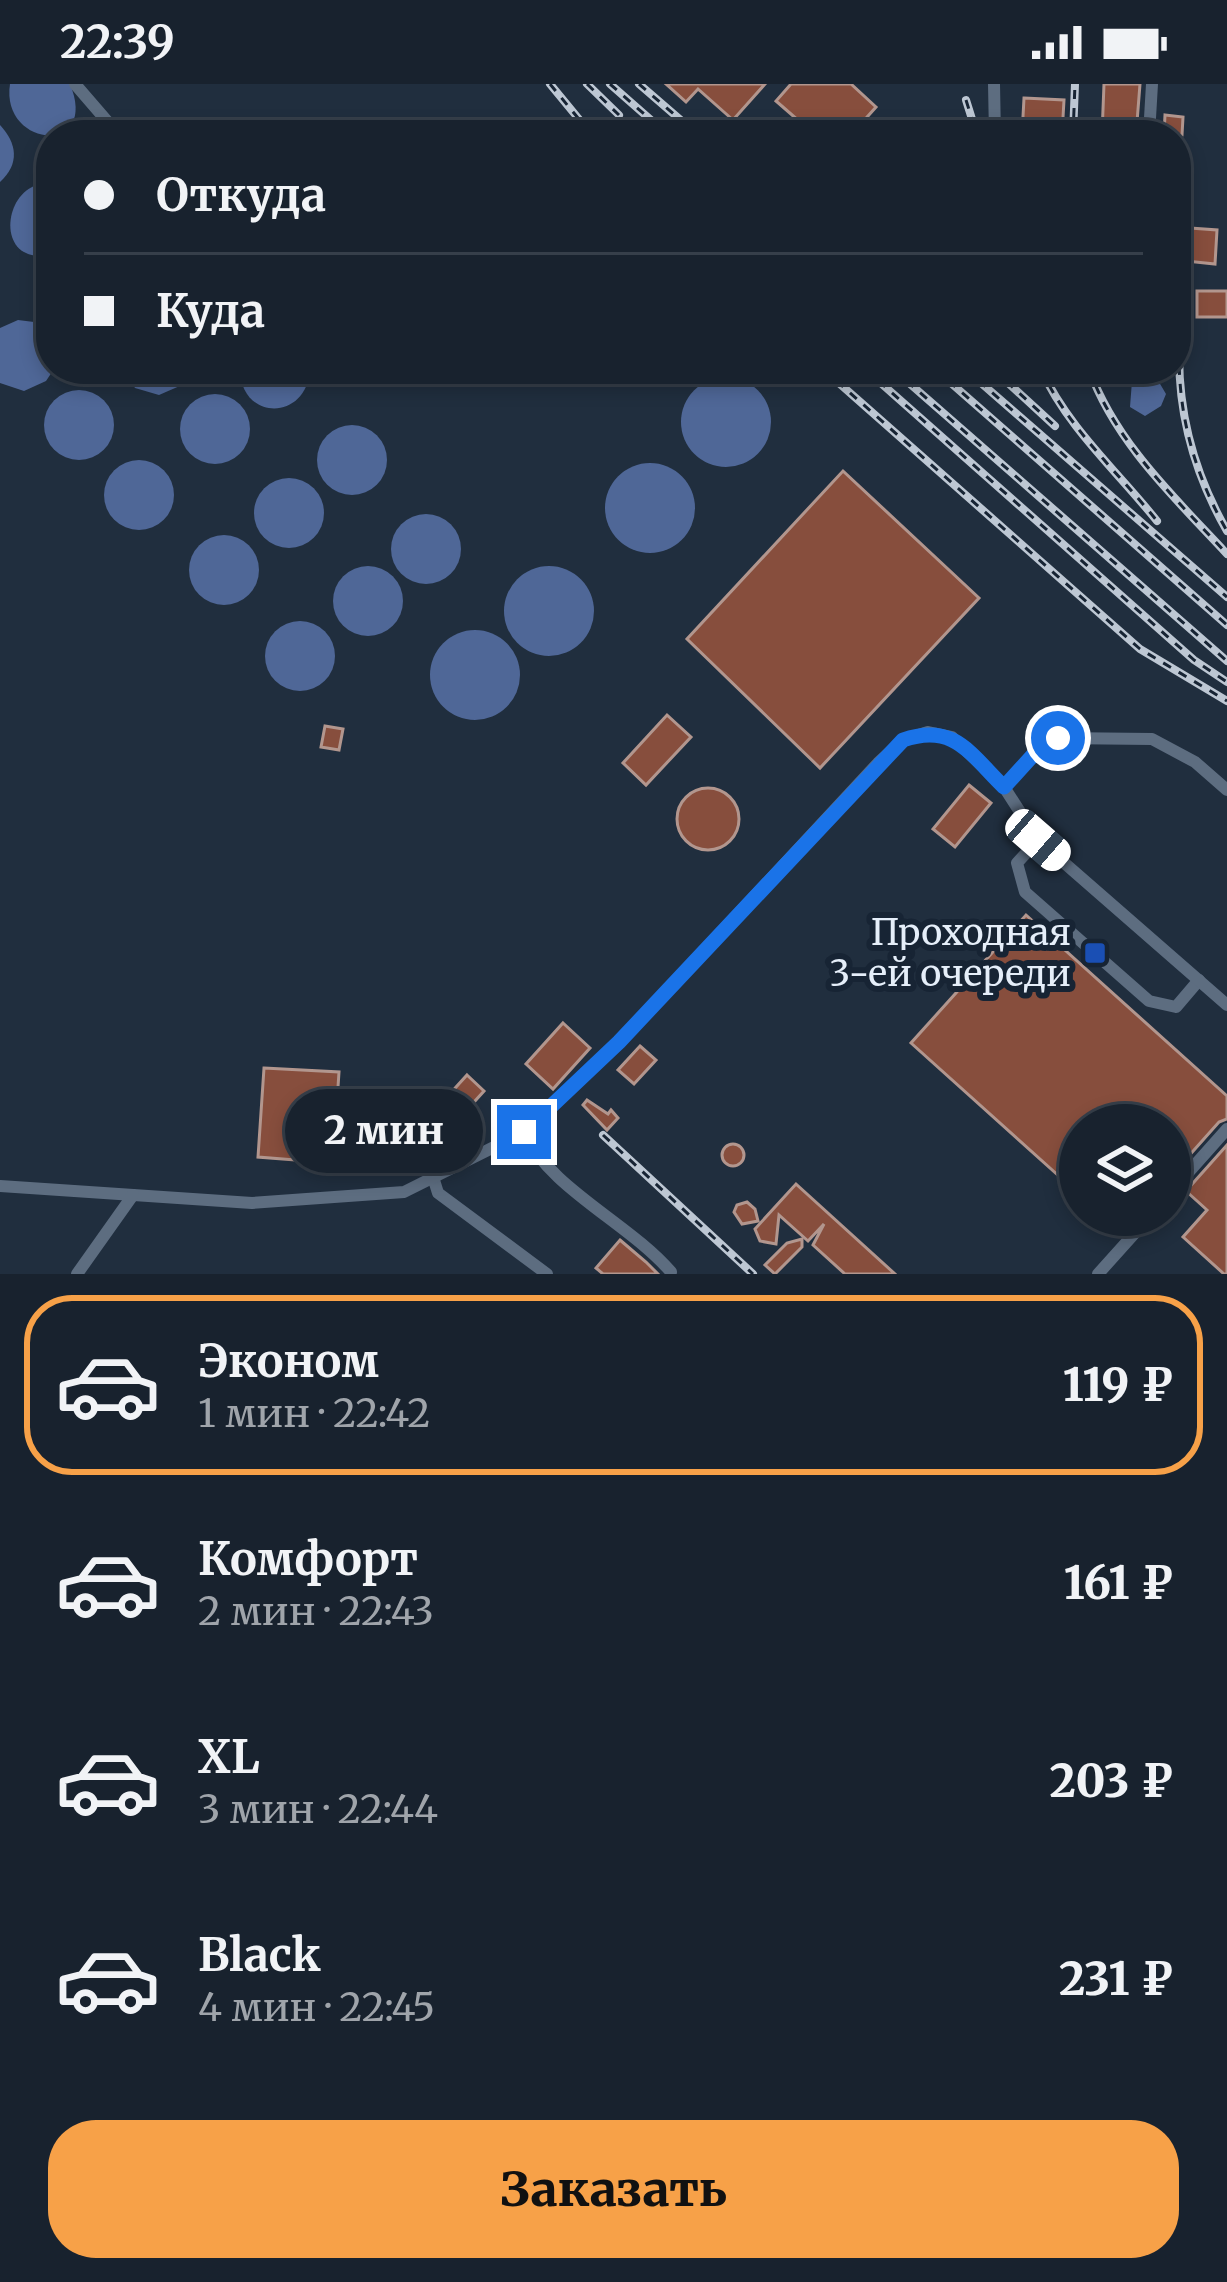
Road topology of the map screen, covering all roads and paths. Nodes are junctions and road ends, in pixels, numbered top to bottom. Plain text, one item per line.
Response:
1 (75, 84) edge
2 (994, 84) edge
3 (1152, 84) edge
4 (106, 120) edge
5 (995, 120) edge
6 (1151, 120) edge
7 (1004, 787) junction
8 (1227, 790) edge
9 (1038, 840) junction
10 (1198, 980) junction
11 (1227, 1005) edge
12 (1227, 1129) edge
13 (524, 1132) junction
14 (1191, 1169) edge
15 (433, 1177) junction
16 (0, 1186) edge
17 (133, 1195) junction
18 (1132, 1236) edge
19 (670, 1272) edge
20 (76, 1274) edge
21 (547, 1274) edge
22 (1098, 1274) edge

1 - 4 street
2 - 5 street
3 - 6 street
7 - 8 street
7 - 9 street
7 - 13 street
9 - 10 street
9 - 10 street
10 - 11 street
12 - 14 street
13 - 15 street
13 - 19 street
15 - 17 street
15 - 21 street
16 - 17 street
17 - 20 street
18 - 22 street

